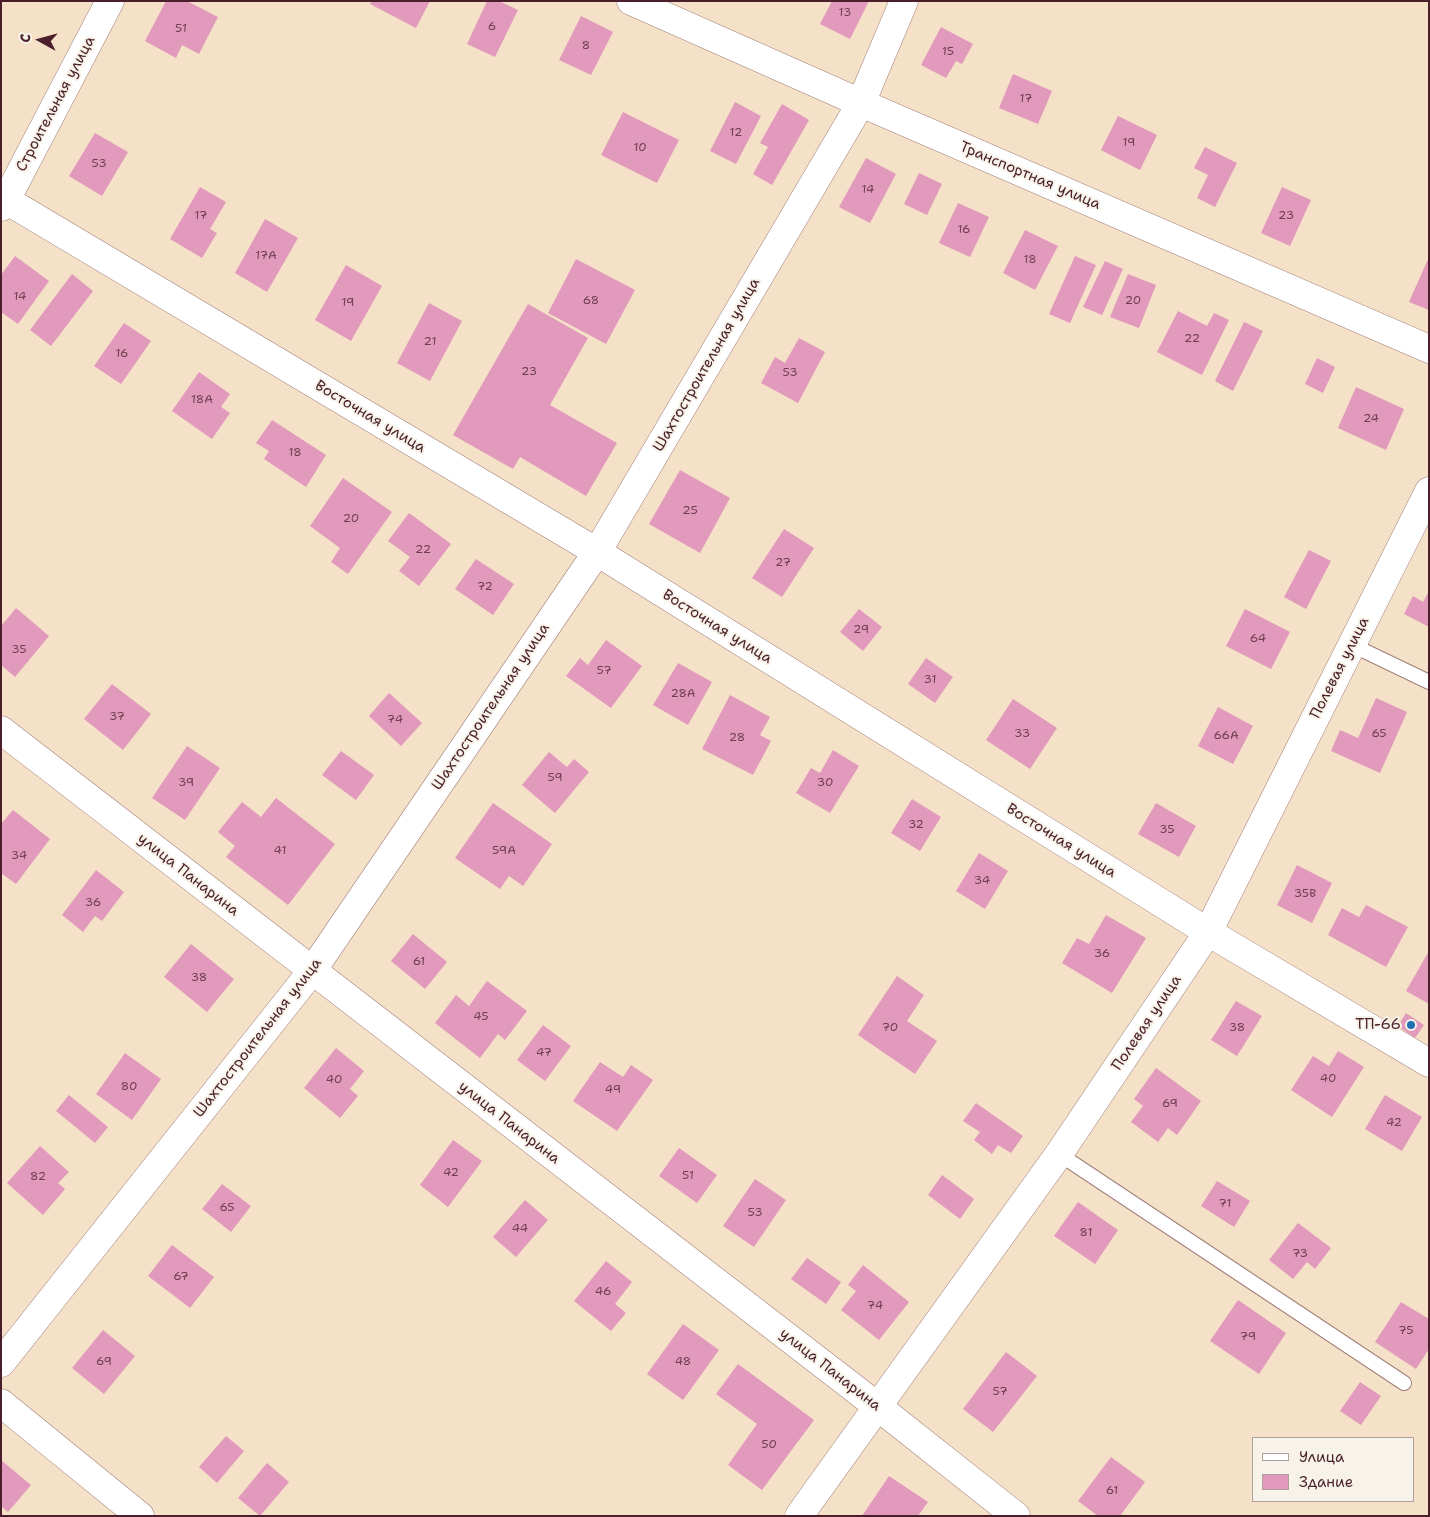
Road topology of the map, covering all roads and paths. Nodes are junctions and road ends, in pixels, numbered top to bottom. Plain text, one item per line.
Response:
1 (110, 1) edge
2 (631, 1) edge
3 (904, 1) edge
4 (861, 103) junction
5 (3, 201) edge
6 (1429, 348) edge
7 (1429, 491) edge
8 (597, 552) junction
9 (1352, 645) junction
10 (1429, 682) edge
11 (1, 730) edge
12 (1208, 932) junction
13 (312, 971) junction
14 (1429, 1063) edge
15 (1059, 1154) junction
16 (1, 1363) edge
17 (1404, 1383) dead end
18 (1, 1403) edge
19 (877, 1406) junction
20 (140, 1516) edge
21 (799, 1516) edge
22 (1016, 1516) edge

1 - 5 street, Строительная улица
2 - 4 street, Транспортная улица
3 - 4 street, Шахтостроительная улица
4 - 6 street, Транспортная улица
4 - 8 street, Шахтостроительная улица
5 - 8 street, Восточная улица
7 - 9 street, Полевая улица
8 - 12 street, Восточная улица
8 - 13 street, Шахтостроительная улица
9 - 10 lane
9 - 12 street, Полевая улица
11 - 13 street, улица Панарина
12 - 14 street, Восточная улица
12 - 15 street, Полевая улица
13 - 16 street, Шахтостроительная улица
13 - 19 street, улица Панарина
15 - 17 lane
15 - 19 street, Полевая улица
18 - 20 street
19 - 21 street, Полевая улица
19 - 22 street, улица Панарина

